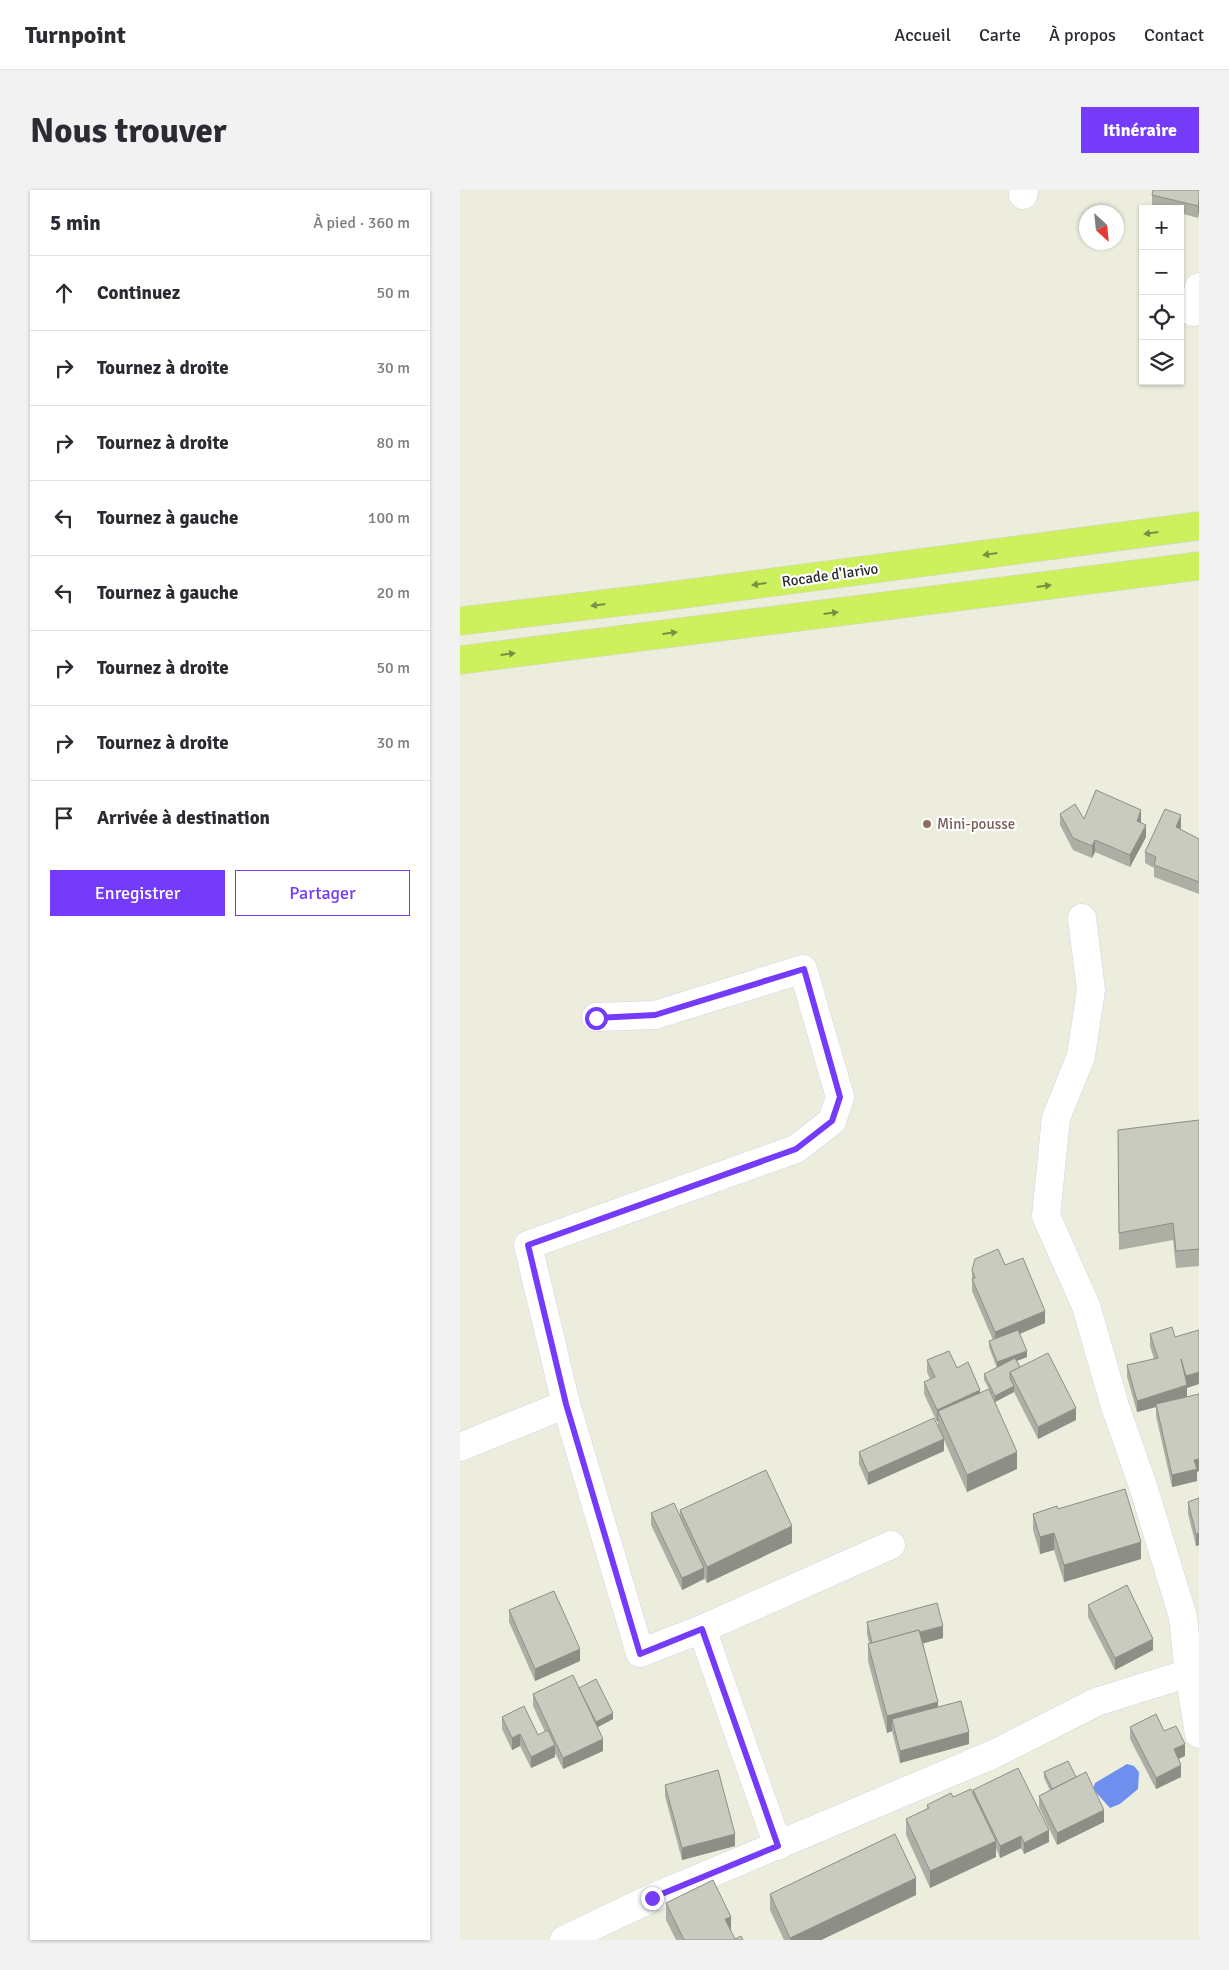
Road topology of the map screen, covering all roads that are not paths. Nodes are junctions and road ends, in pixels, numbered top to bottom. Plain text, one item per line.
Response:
1 (1199, 526) edge
2 (1199, 566) edge
3 (460, 622) edge
4 (460, 660) edge
5 (1082, 918) dead end
6 (596, 1018) dead end
7 (566, 1404) junction
8 (460, 1447) edge
9 (890, 1545) dead end
10 (702, 1629) junction
11 (1189, 1673) junction
12 (1199, 1734) edge
13 (778, 1846) junction
14 (564, 1940) edge

1 -> 3 main road, Rocade d'Iarivo
4 -> 2 main road
5 - 11 street
6 - 7 street
7 - 8 street
7 - 10 street
9 - 10 street
10 - 13 street
11 - 12 street
11 - 13 street
13 - 14 street

